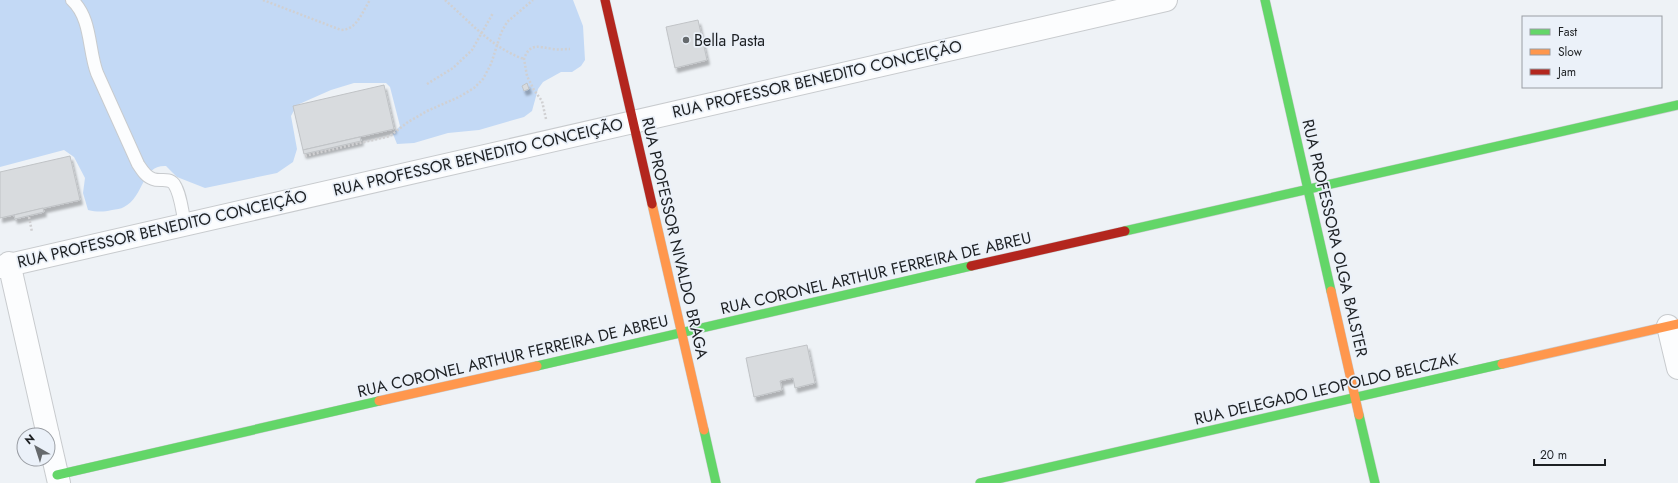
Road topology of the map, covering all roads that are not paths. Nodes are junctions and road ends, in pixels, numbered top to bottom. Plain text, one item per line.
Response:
1 (72, 0) edge
2 (606, 0) edge
3 (1166, 0) edge
4 (1265, 0) edge
5 (1678, 105) edge
6 (633, 121) junction
7 (1308, 190) junction
8 (185, 224) junction
9 (5, 265) edge
10 (1673, 325) edge
11 (682, 333) junction
12 (1678, 368) edge
13 (1355, 398) junction
14 (46, 427) edge
15 (55, 467) edge
16 (58, 479) edge
17 (716, 483) edge
18 (980, 483) edge
19 (1374, 483) edge

1 - 8 lane
2 - 6 street, RUA PROFESSOR NIVALDO BRAGA
3 - 6 street, RUA PROFESSOR BENEDITO CONCEIÇÃO
4 - 7 street, RUA PROFESSORA OLGA BALSTER
5 - 7 street, RUA CORONEL ARTHUR FERREIRA DE ABREU
6 - 8 street, RUA PROFESSOR BENEDITO CONCEIÇÃO
6 - 11 street, RUA PROFESSOR NIVALDO BRAGA
7 - 11 street, RUA CORONEL ARTHUR FERREIRA DE ABREU
7 - 13 street, RUA PROFESSORA OLGA BALSTER
8 - 9 street, RUA PROFESSOR BENEDITO CONCEIÇÃO
9 - 14 street
10 - 12 street
10 - 13 street, RUA DELEGADO LEOPOLDO BELCZAK
11 - 16 street, RUA CORONEL ARTHUR FERREIRA DE ABREU
11 - 17 street, RUA PROFESSOR NIVALDO BRAGA
13 - 18 street, RUA DELEGADO LEOPOLDO BELCZAK
13 - 19 street, RUA PROFESSORA OLGA BALSTER
15 - 16 street

